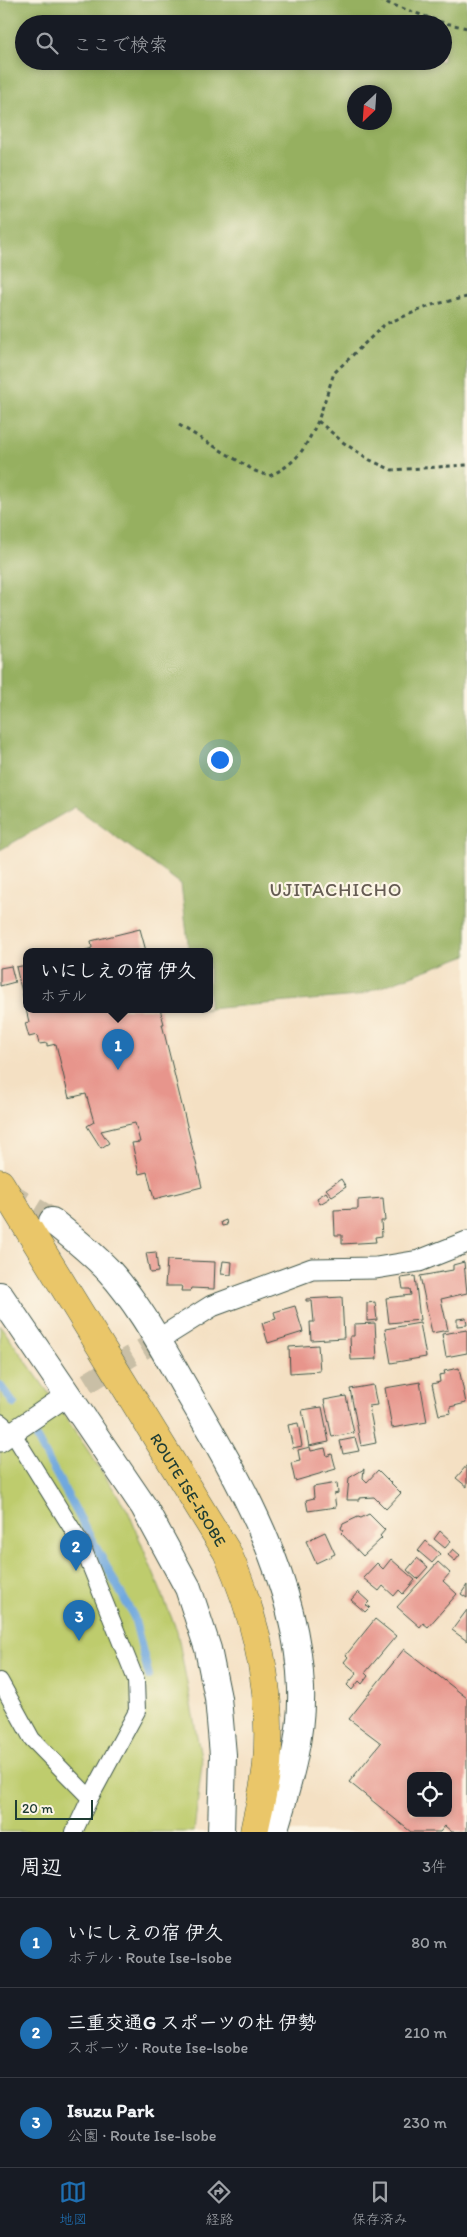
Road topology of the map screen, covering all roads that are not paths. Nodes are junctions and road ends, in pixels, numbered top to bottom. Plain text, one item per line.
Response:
1 (0, 1183) edge
2 (52, 1221) tunnel mouth
3 (467, 1242) edge
4 (0, 1295) edge
5 (169, 1333) tunnel mouth
6 (60, 1400) tunnel mouth
7 (4, 1431) edge
8 (0, 1681) edge
9 (90, 1798) junction
10 (74, 1832) edge
11 (221, 1832) edge
12 (254, 1832) edge
13 (274, 1832) edge

1 - 12 main road, ROUTE ISE-ISOBE
2 - 13 street
3 - 5 street
4 - 11 street
6 - 7 street
7 - 9 street
8 - 9 street
9 - 10 street

